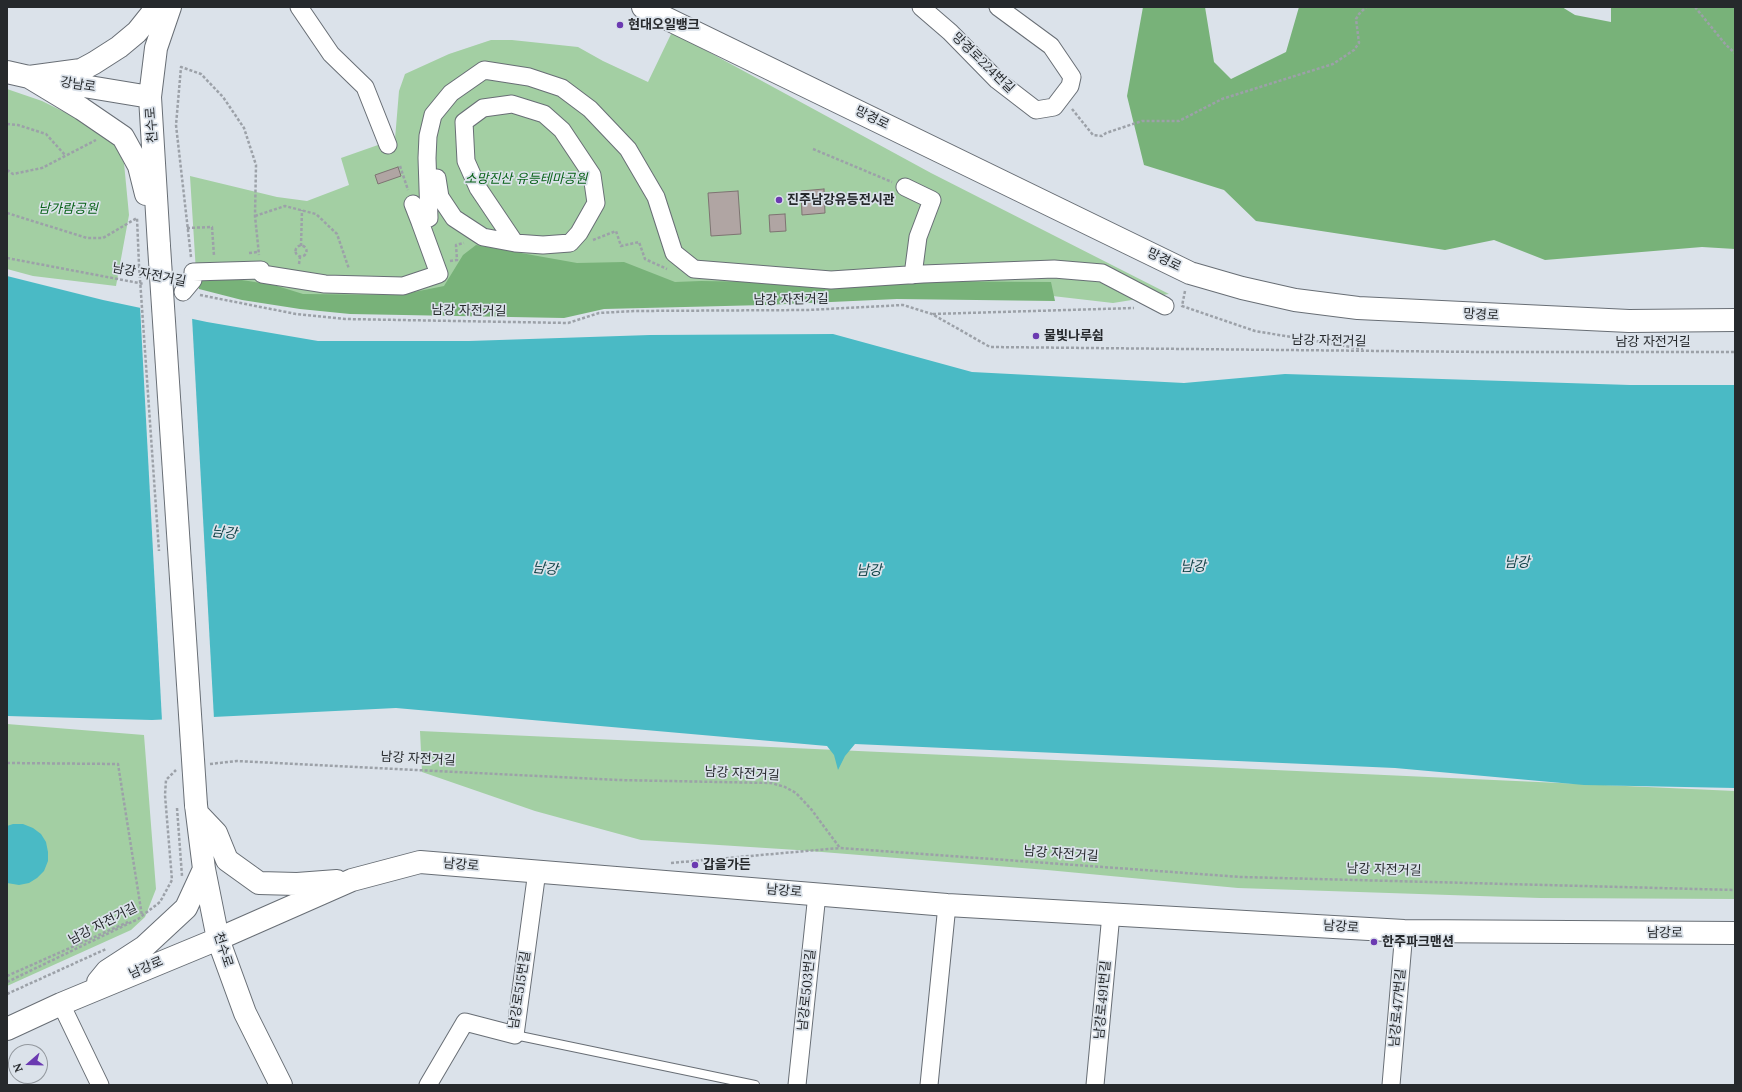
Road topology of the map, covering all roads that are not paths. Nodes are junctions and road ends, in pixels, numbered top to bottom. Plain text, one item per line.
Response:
1 (157, 7) edge
2 (170, 7) edge
3 (299, 7) edge
4 (643, 7) edge
5 (921, 7) edge
6 (998, 7) edge
7 (7, 72) edge
8 (29, 77) junction
9 (150, 97) junction
10 (433, 115) junction
11 (388, 145) dead end
12 (905, 187) road end
13 (413, 204) road end
14 (420, 222) junction
15 (515, 243) junction
16 (159, 246) junction
17 (913, 275) junction
18 (183, 292) road end
19 (1173, 306) road end
20 (1735, 320) edge
21 (196, 809) junction
22 (204, 869) junction
23 (537, 871) junction
24 (352, 880) junction
25 (817, 894) junction
26 (947, 905) junction
27 (1111, 914) junction
28 (1404, 931) junction
29 (1735, 933) edge
30 (218, 939) junction
31 (90, 992) junction
32 (61, 1004) junction
33 (7, 1029) edge
34 (515, 1035) junction
35 (100, 1085) edge
36 (281, 1085) edge
37 (428, 1085) edge
38 (755, 1085) edge
39 (797, 1085) edge
40 (929, 1085) edge
41 (1095, 1085) edge
42 (1391, 1085) edge

1 - 8 street
2 - 9 street, 천수로
3 - 11 street
4 - 20 street, 망경로
5 - 6 street, 망경로224번길
7 - 8 street, 강남로
8 - 9 street, 강남로
8 - 16 street
9 - 16 street, 천수로
10 - 14 street
10 - 15 street
10 - 17 street
12 - 17 street
13 - 14 street
14 - 18 street
15 - 15 street
16 - 21 street, 천수로, bridge
17 - 19 street
21 - 22 street, 천수로
21 - 24 street
22 - 30 street, 천수로
22 - 31 street
23 - 24 street, 남강로
23 - 25 street, 남강로
23 - 34 street, 남강로515번길
24 - 30 street, 남강로
25 - 26 street, 남강로
25 - 39 street, 남강로503번길
26 - 27 street, 남강로
26 - 40 street
27 - 28 street, 남강로
27 - 41 street, 남강로491번길
28 - 29 street, 남강로
28 - 42 street, 남강로477번길
30 - 31 street, 남강로
30 - 36 street, 천수로
31 - 32 street, 남강로
32 - 33 street, 남강로
32 - 35 street
34 - 37 street, 남강로515번길
34 - 38 lane

